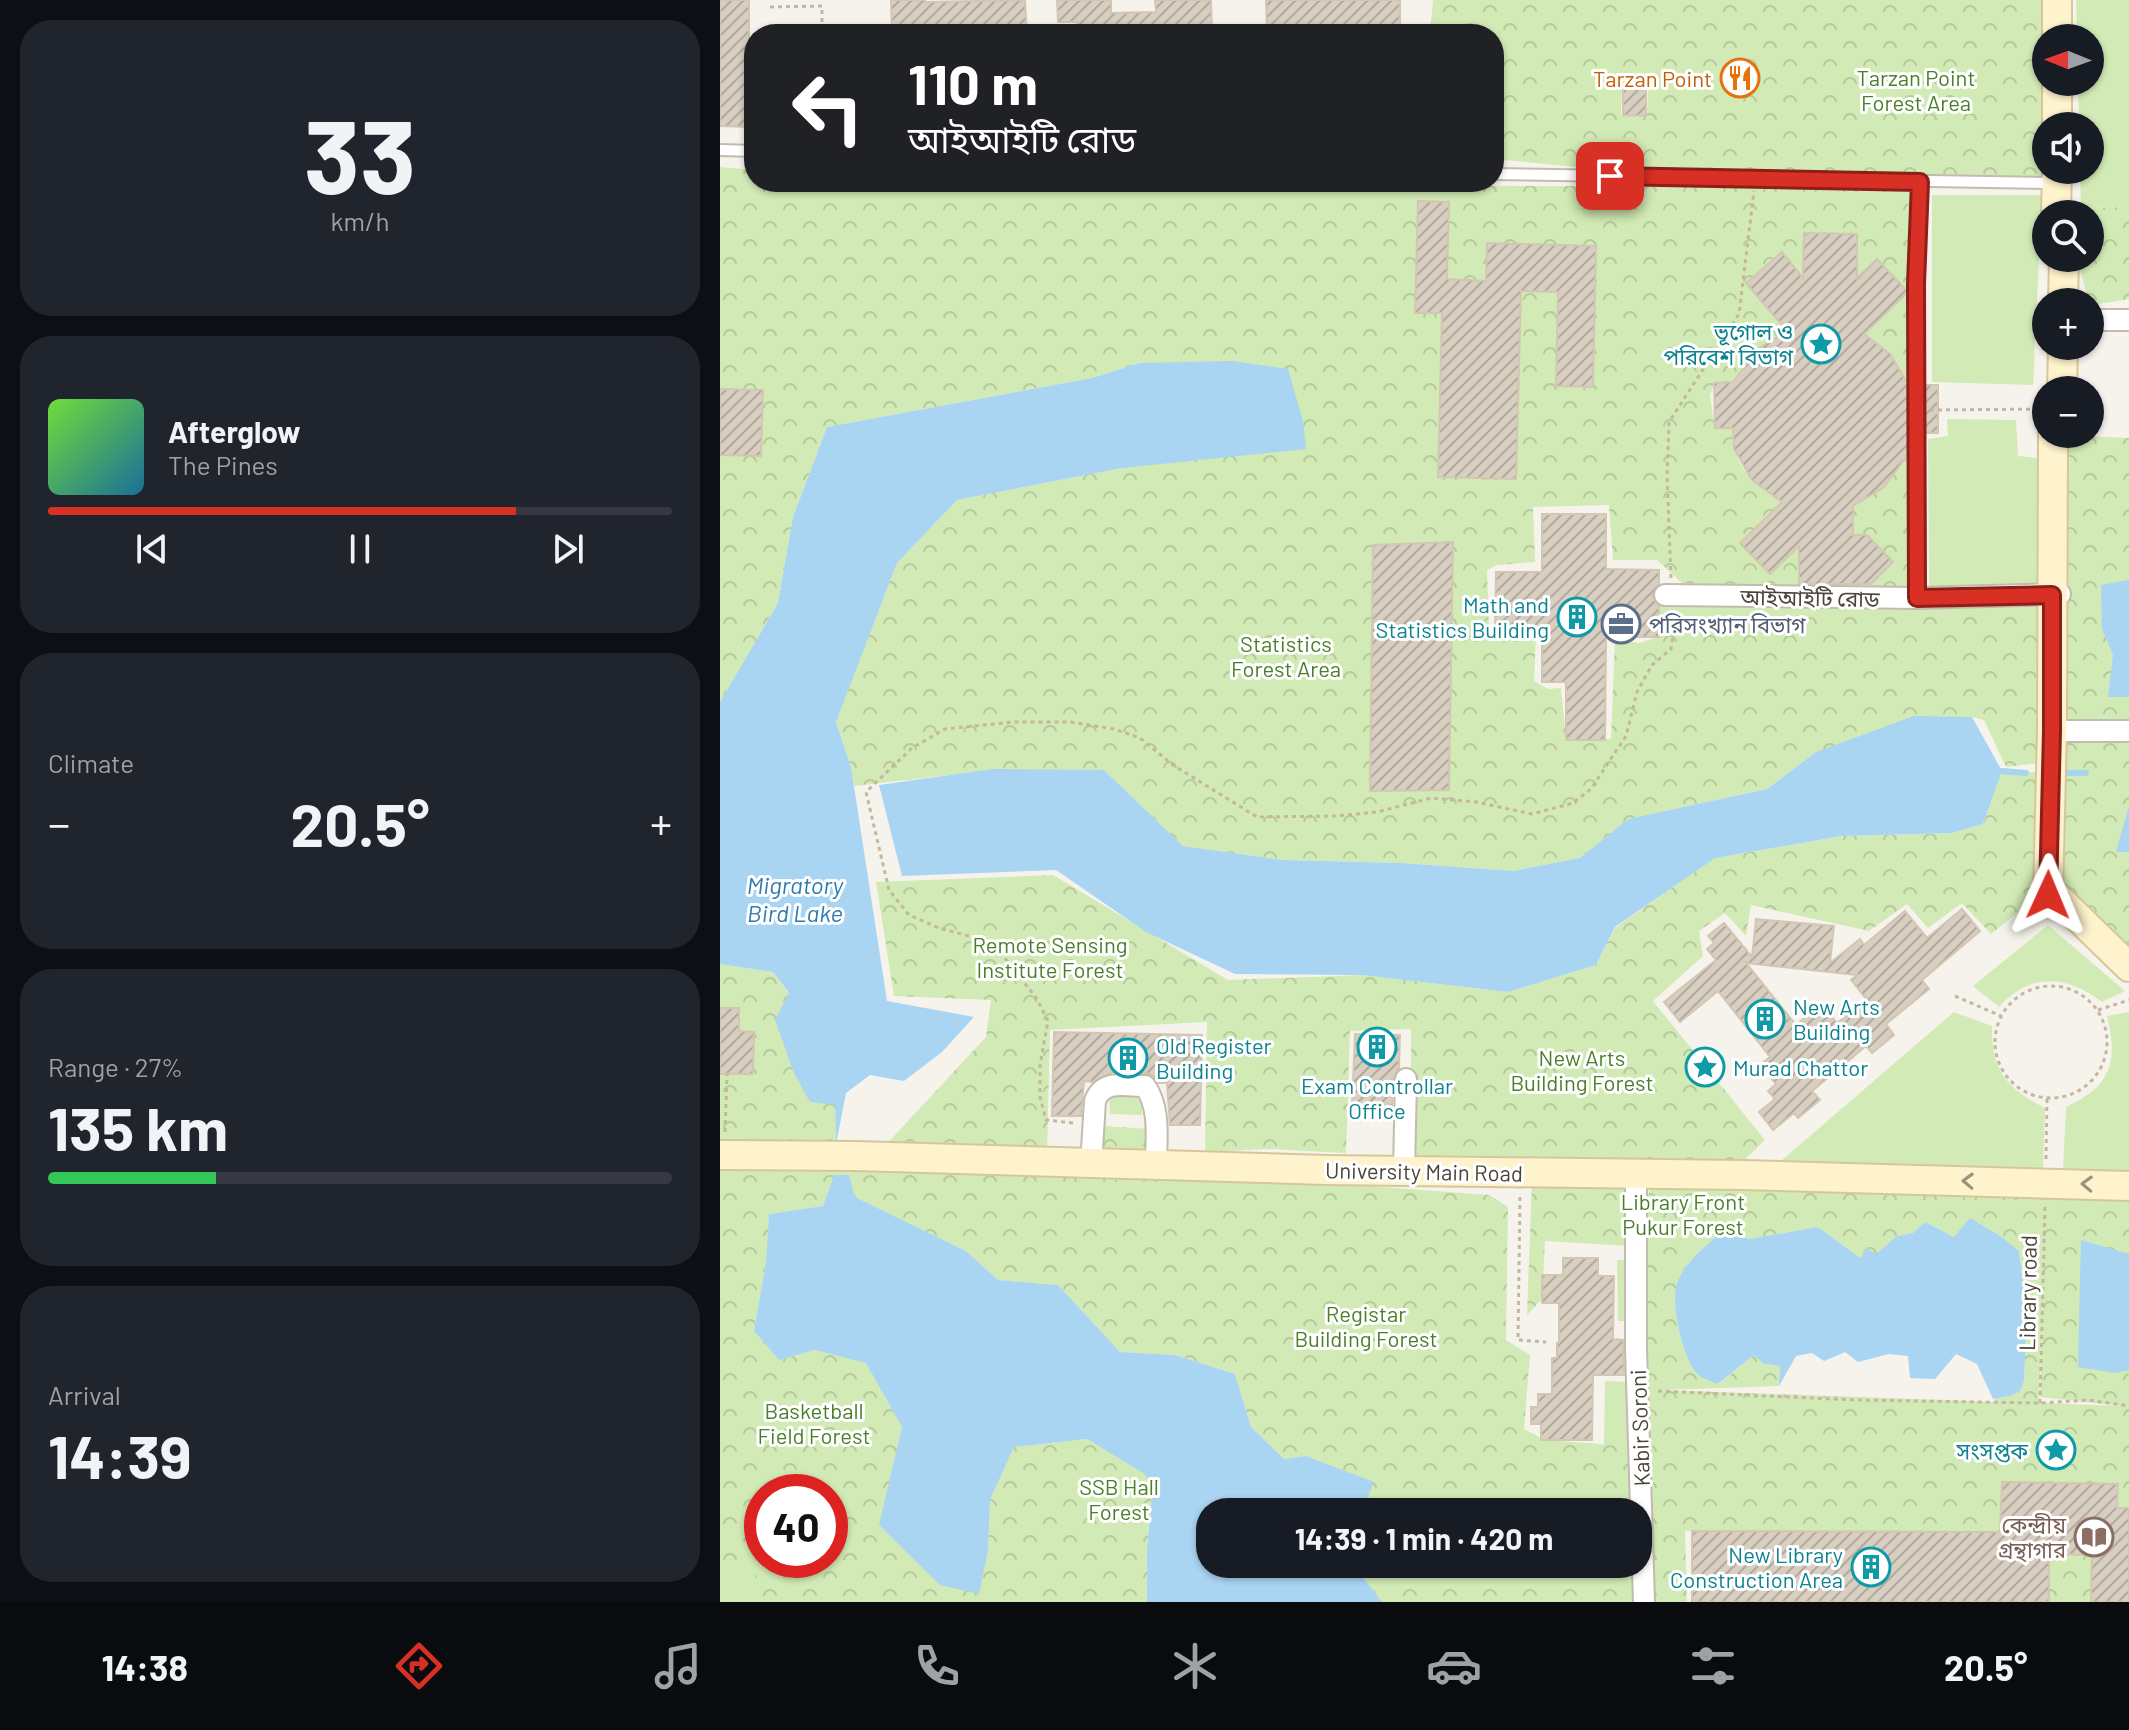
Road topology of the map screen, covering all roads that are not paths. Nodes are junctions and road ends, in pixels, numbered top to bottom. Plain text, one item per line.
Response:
1 (2057, 0) edge
2 (2064, 0) edge
3 (2057, 24) edge
4 (2065, 24) edge
5 (720, 150) edge
6 (744, 151) edge
7 (1504, 174) edge
8 (2032, 177) edge
9 (1920, 182) junction
10 (2104, 320) edge
11 (2129, 320) edge
12 (2053, 448) edge
13 (2061, 448) edge
14 (2056, 594) junction
15 (1672, 595) road end
16 (1917, 598) junction
17 (2055, 731) junction
18 (2129, 731) edge
19 (2129, 967) edge
20 (1406, 1079) dead end
21 (722, 1155) edge
22 (1091, 1165) junction
23 (1156, 1166) junction
24 (1404, 1170) junction
25 (1636, 1173) junction
26 (2129, 1186) edge
27 (1644, 1602) edge

1 - 3 street
2 - 4 street
5 - 6 lane
7 - 9 lane
8 - 9 lane
9 - 16 lane
10 - 11 street
12 - 14 street
13 - 14 street
14 - 16 street, আইআইটি রোড
14 - 17 street
15 - 16 street, আইআইটি রোড
17 - 18 street
17 - 19 street
20 - 24 street
21 - 22 street, University Main Road
22 - 23 street, University Main Road
22 - 23 street
23 - 24 street, University Main Road
24 - 25 street, University Main Road
26 -> 25 street, University Main Road
25 - 27 street, Kabir Soroni

